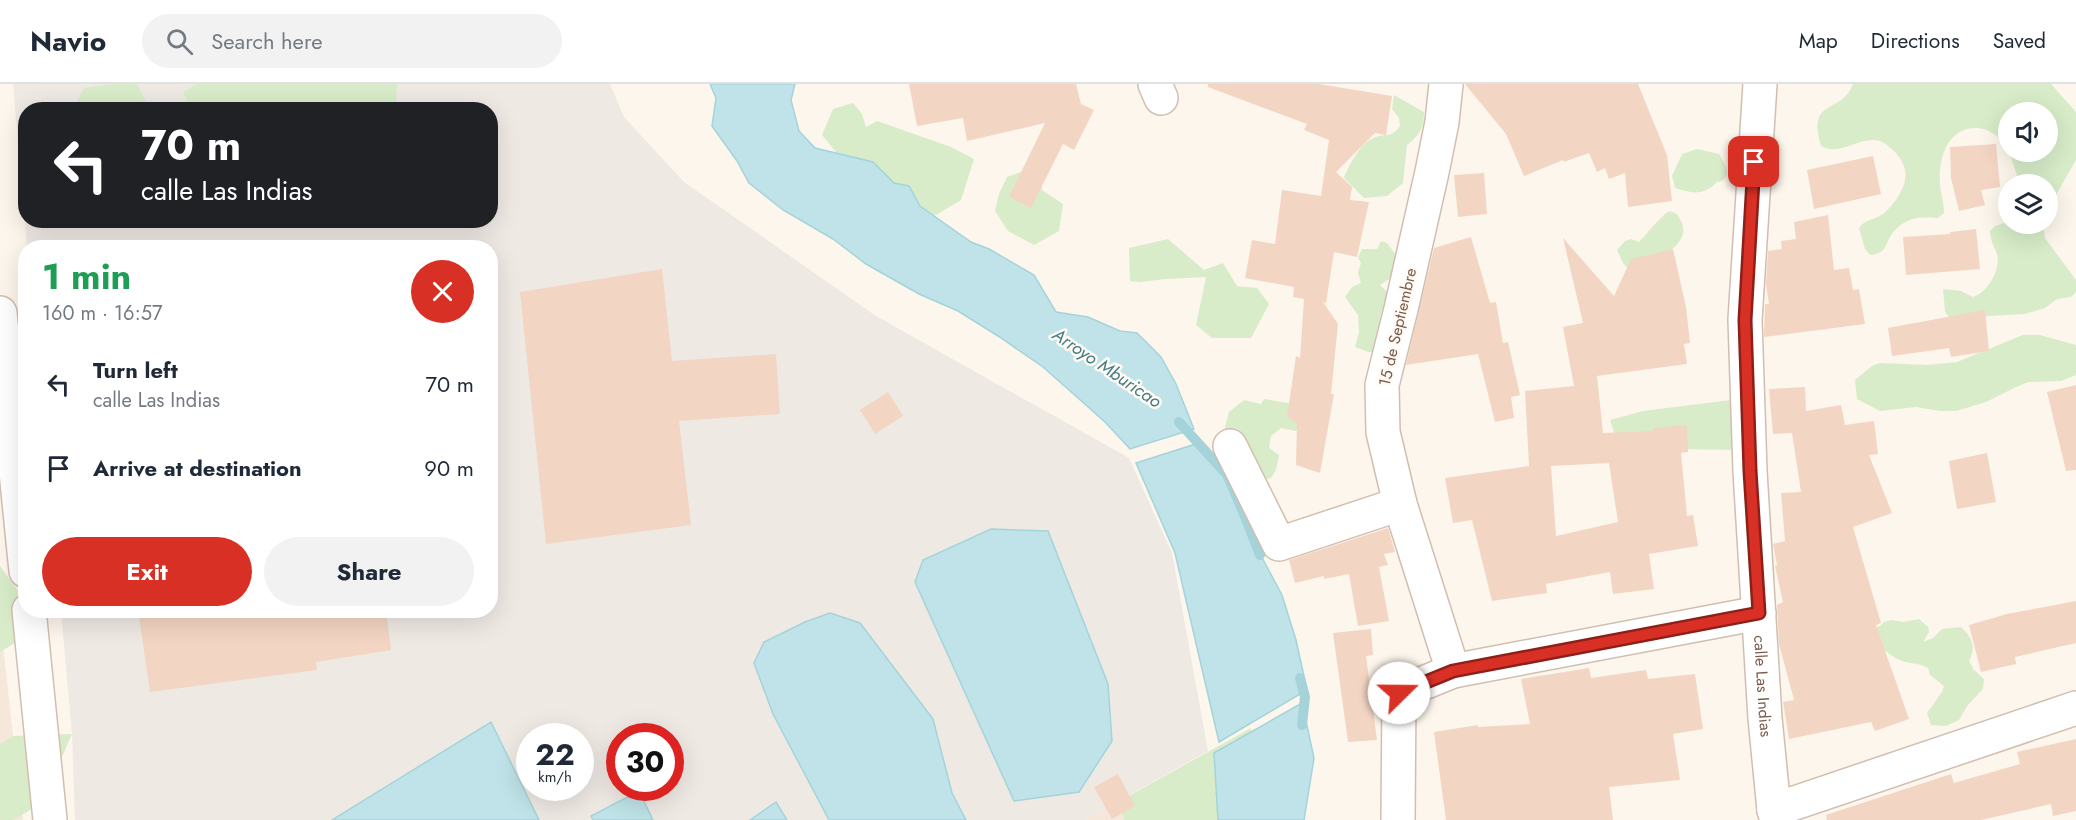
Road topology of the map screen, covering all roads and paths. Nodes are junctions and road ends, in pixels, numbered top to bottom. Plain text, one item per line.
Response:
1 (1446, 84) edge
2 (1760, 84) edge
3 (0, 313) edge
4 (1230, 446) dead end
5 (18, 492) edge
6 (1400, 504) junction
7 (1759, 613) junction
8 (30, 618) edge
9 (1453, 671) junction
10 (2076, 708) edge
11 (1776, 815) edge
12 (50, 820) edge
13 (1398, 820) edge

1 - 6 street, 15 de Septiembre
2 - 7 street, calle Las Indias
3 - 5 street
4 - 6 street
6 - 9 street, 15 de Septiembre
7 - 9 street
7 - 11 street, calle Las Indias
8 - 12 street
9 - 13 street
10 - 11 street

